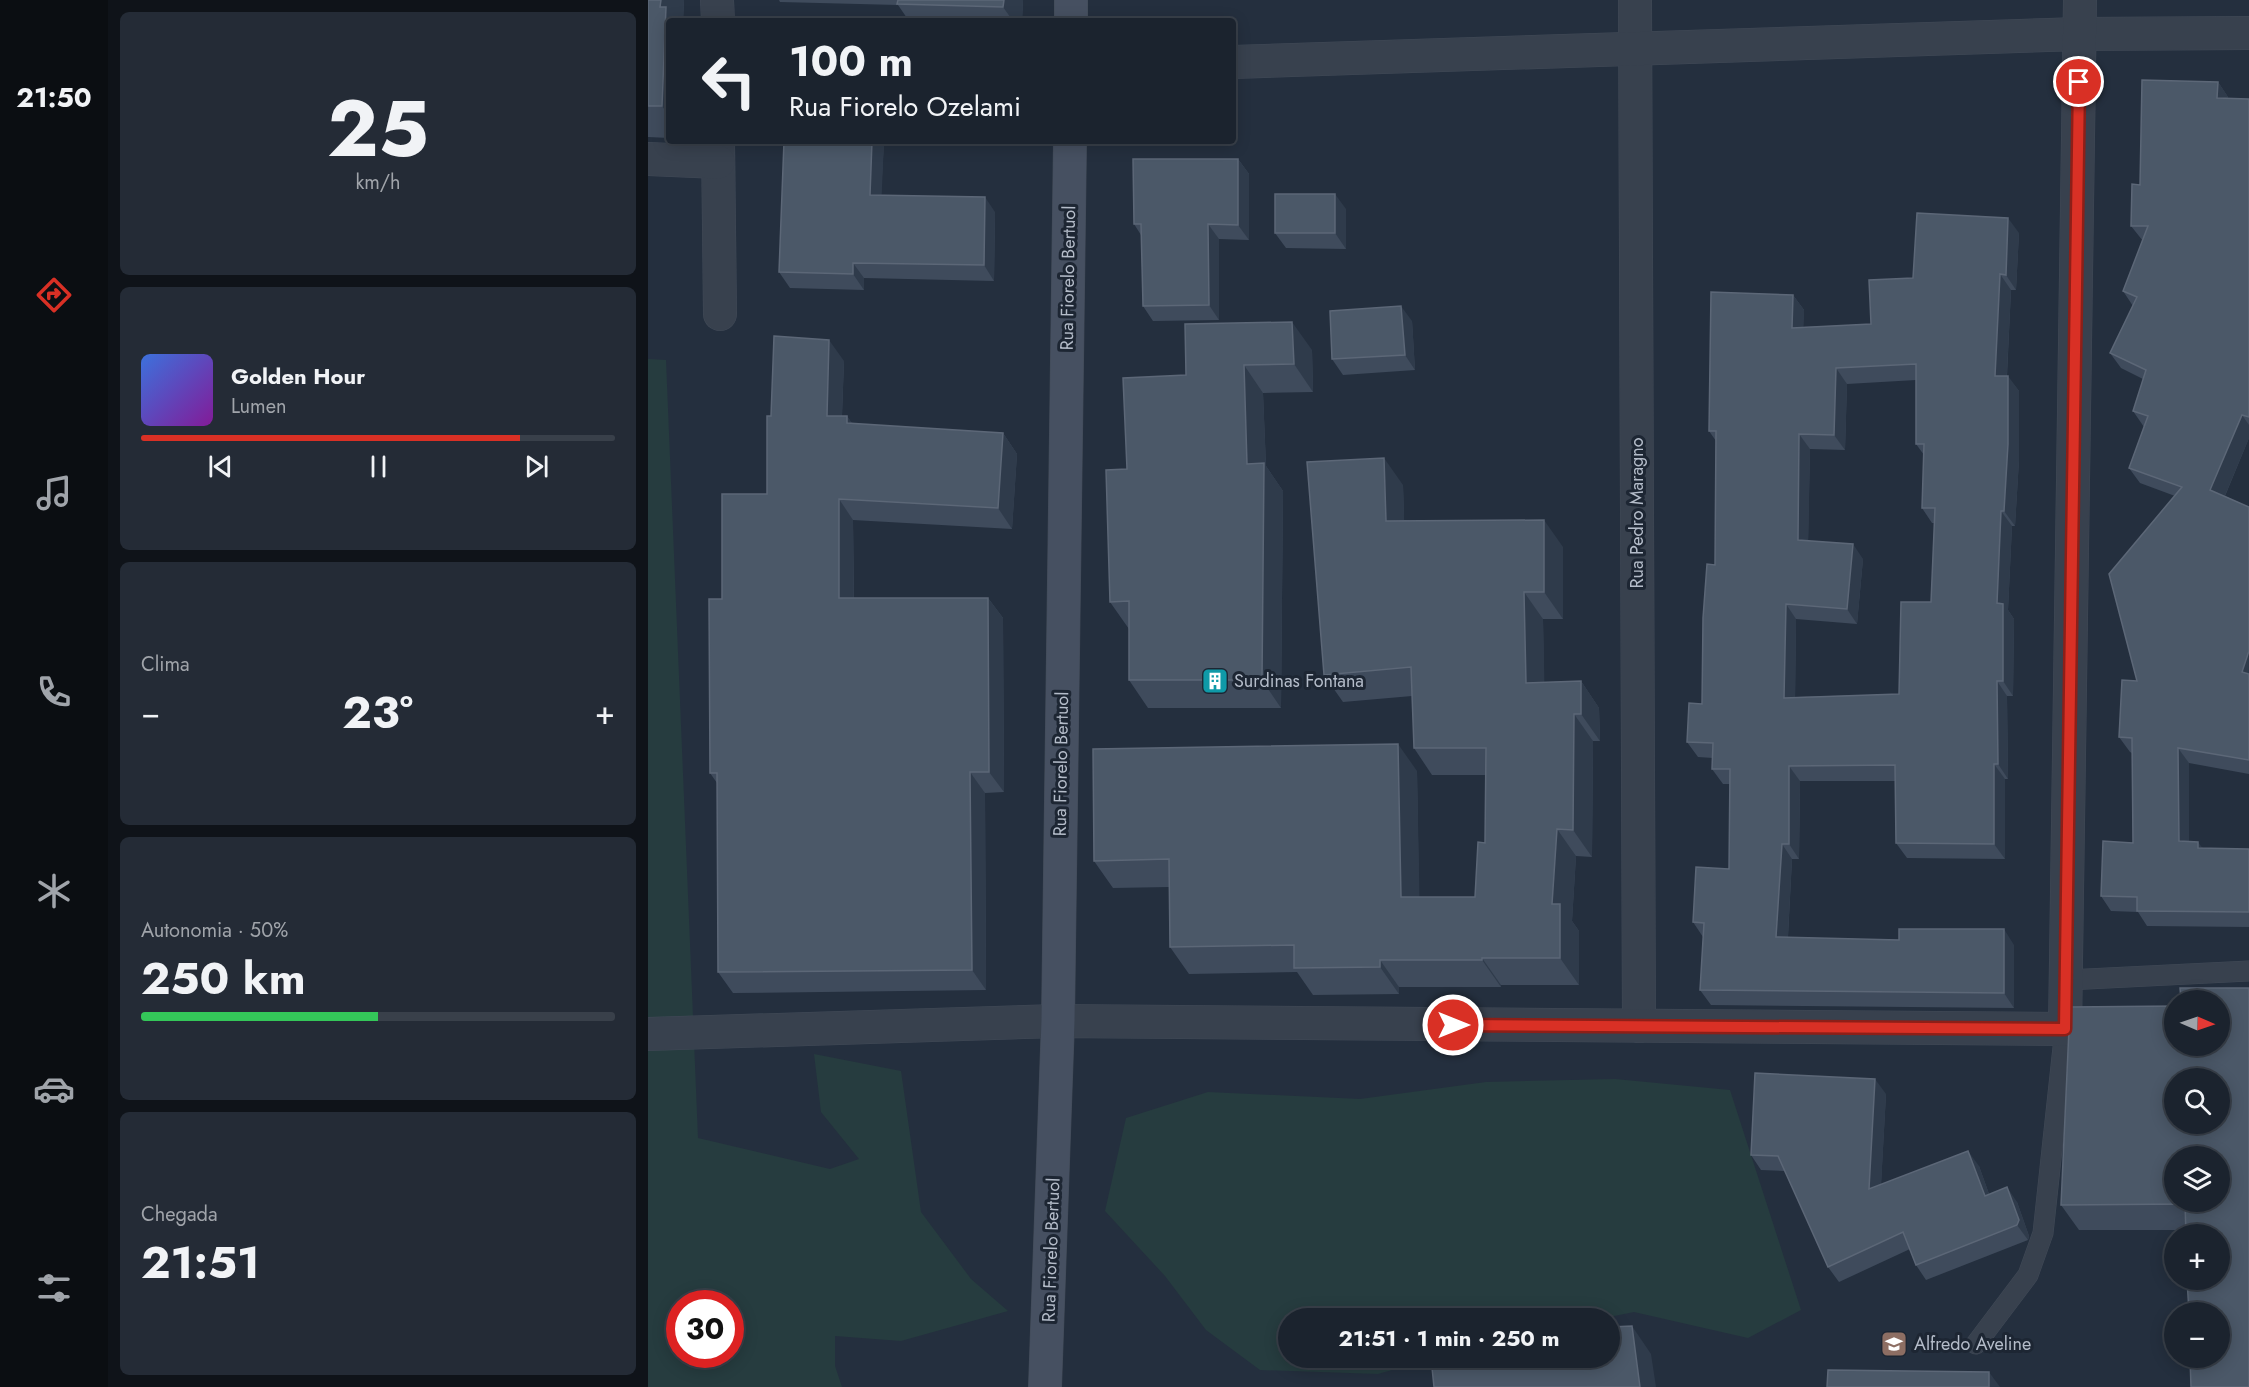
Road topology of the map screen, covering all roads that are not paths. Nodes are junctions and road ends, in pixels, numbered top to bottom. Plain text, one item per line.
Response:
1 (717, 0) edge
2 (1071, 0) edge
3 (1635, 0) edge
4 (2080, 0) edge
5 (718, 18) edge
6 (1071, 18) edge
7 (2249, 33) edge
8 (2080, 34) junction
9 (1635, 48) junction
10 (1236, 62) edge
11 (1070, 144) edge
12 (718, 152) edge
13 (648, 159) edge
14 (720, 314) dead end
15 (2249, 971) edge
16 (2067, 980) junction
17 (1058, 1021) junction
18 (1640, 1026) junction
19 (2065, 1029) junction
20 (648, 1034) edge
21 (1976, 1344) dead end
22 (1045, 1387) edge

1 - 5 street
2 - 6 main road
3 - 9 street, Rua Pedro Maragno
4 - 8 street
7 - 8 street
8 - 9 street
8 - 16 street
9 - 10 street
9 - 18 street, Rua Pedro Maragno
11 - 17 main road, Rua Fiorelo Bertuol
12 - 13 street
12 - 14 street
15 - 16 lane
16 - 19 street
17 - 18 street
17 - 20 street
17 - 22 main road, Rua Fiorelo Bertuol
18 - 19 street
19 - 21 lane

